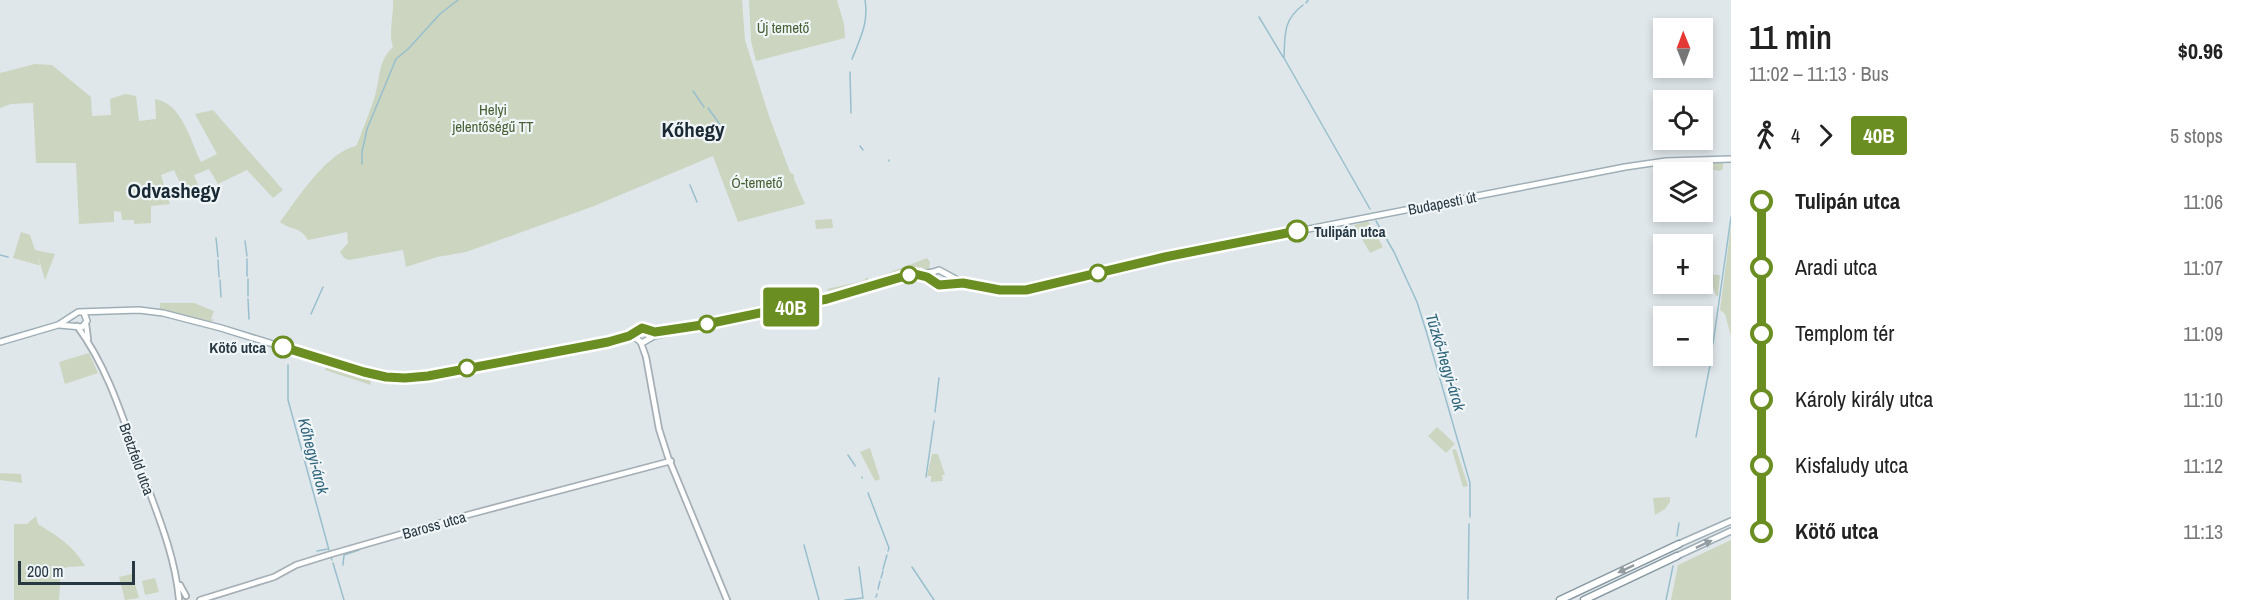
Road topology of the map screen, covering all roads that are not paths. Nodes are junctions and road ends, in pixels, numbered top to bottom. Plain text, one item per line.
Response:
1 (1731, 159) edge
2 (945, 275) junction
3 (932, 276) junction
4 (945, 283) junction
5 (963, 283) junction
6 (108, 310) junction
7 (84, 313) junction
8 (74, 316) junction
9 (86, 323) junction
10 (58, 325) junction
11 (702, 325) junction
12 (75, 326) junction
13 (648, 330) junction
14 (637, 332) junction
15 (649, 340) junction
16 (0, 342) edge
17 (88, 342) junction
18 (608, 342) junction
19 (639, 342) junction
20 (646, 357) junction
21 (671, 461) junction
22 (1731, 521) edge
23 (1731, 531) edge
24 (1679, 544) joint
25 (1677, 556) joint
26 (177, 579) junction
27 (186, 596) junction
28 (179, 599) edge
29 (192, 599) edge
30 (200, 600) edge
31 (727, 600) edge
32 (1560, 600) edge
33 (1584, 600) edge

1 - 5 main road, Budapesti út
2 - 3 main road, Budapesti út
2 - 4 main road
2 - 5 main road, Budapesti út
3 - 4 main road, Budapesti út
3 - 11 main road
4 - 5 main road, Budapesti út
6 - 7 main road
6 - 9 main road
6 - 18 main road
7 - 8 main road
7 - 9 main road
8 - 10 main road
8 - 12 main road
9 - 12 main road
9 - 17 street, Bretzfeld utca
10 - 12 main road
10 - 16 main road
11 - 13 main road
11 - 15 main road
12 - 17 street, Bretzfeld utca
13 - 14 main road
13 - 15 main road
14 - 18 main road
14 - 19 main road
15 - 19 main road
15 - 20 street
17 - 26 street, Bretzfeld utca
18 - 19 main road
19 - 20 street
20 - 21 street
21 - 30 street, Baross utca
21 - 31 street
22 - 24 main road
25 -> 23 main road
24 -> 32 highway
25 - 33 highway
26 - 27 street, Bretzfeld utca
26 - 28 street, Bretzfeld utca
27 - 28 street
27 - 29 street

